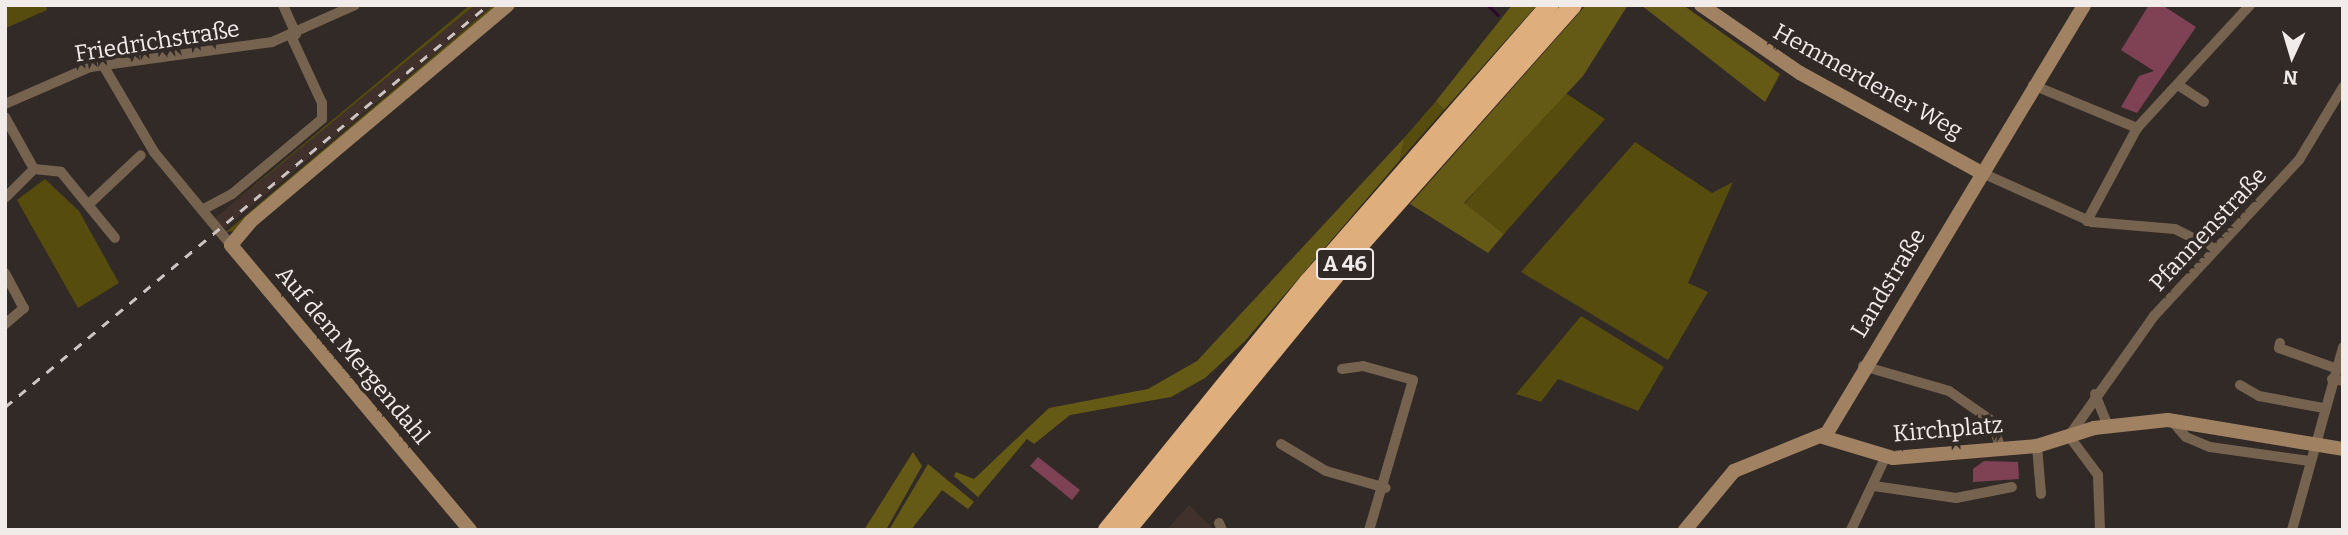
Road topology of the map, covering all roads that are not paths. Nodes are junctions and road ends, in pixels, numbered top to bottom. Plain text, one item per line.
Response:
1 (283, 5) edge
2 (355, 5) edge
3 (508, 5) edge
4 (1550, 5) edge
5 (1573, 5) edge
6 (1701, 5) edge
7 (2084, 5) edge
8 (2250, 5) edge
9 (293, 35) junction
10 (103, 65) junction
11 (2033, 85) junction
12 (2178, 85) junction
13 (2343, 87) edge
14 (2340, 99) edge
15 (5, 103) edge
16 (2204, 103) dead end
17 (5, 117) edge
18 (2137, 128) junction
19 (141, 155) dead end
20 (34, 169) junction
21 (1980, 172) junction
22 (5, 198) edge
23 (89, 204) junction
24 (202, 210) junction
25 (2087, 220) junction
26 (116, 238) dead end
27 (231, 245) junction
28 (2215, 249) junction
29 (5, 273) edge
30 (5, 324) edge
31 (2280, 343) dead end
32 (2343, 347) edge
33 (1863, 366) junction
34 (2335, 368) junction
35 (1342, 369) dead end
36 (2332, 379) junction
37 (2343, 381) edge
38 (2239, 385) dead end
39 (2095, 394) junction
40 (2323, 408) junction
41 (2172, 421) junction
42 (2108, 426) junction
43 (2069, 436) junction
44 (1823, 438) junction
45 (1281, 444) dead end
46 (2315, 444) junction
47 (2037, 446) junction
48 (2000, 447) junction
49 (2343, 449) edge
50 (1885, 458) junction
51 (2310, 461) junction
52 (1874, 486) junction
53 (2012, 487) dead end
54 (1386, 488) junction
55 (2041, 494) dead end
56 (470, 530) edge
57 (1107, 530) edge
58 (1127, 530) edge
59 (1369, 530) edge
60 (1685, 530) edge
61 (1851, 530) edge
62 (2100, 530) edge
63 (2292, 530) edge

1 - 9 street
2 - 9 street, Friedrichstraße
3 - 27 main road
4 - 57 highway, A 46
5 - 58 highway, A 46
6 - 21 main road, Hemmerdener Weg
7 - 11 main road, Landstraße
8 - 12 street
9 - 10 street, Friedrichstraße
9 - 24 street
10 - 15 street, Friedrichstraße
10 - 24 street, Auf dem Mergendahl
11 - 18 street
11 - 21 main road, Landstraße
12 - 16 street
12 - 18 street
13 - 14 street, Pfannenstraße
14 - 28 street, Pfannenstraße
17 - 20 street
18 - 25 street
19 - 23 street
20 - 22 street
20 - 23 street
21 - 25 street
21 - 33 main road, Landstraße
23 - 26 street
24 - 27 street, Auf dem Mergendahl
25 - 28 street
27 - 56 main road, Auf dem Mergendahl
28 - 39 street, Pfannenstraße
29 - 30 street
31 - 34 street
32 - 34 street
33 - 44 main road, Landstraße
33 - 48 street
34 - 36 street
35 - 54 street
36 - 37 street
36 - 40 street
38 - 40 street
39 - 42 street
39 - 43 street
40 - 46 street
41 - 42 main road, Kirchplatz
41 - 46 main road, Kirchplatz
41 - 51 street
42 - 43 main road, Kirchplatz
43 - 47 main road, Kirchplatz
43 - 62 street
44 - 50 main road, Kirchplatz
44 - 60 main road
45 - 54 street
46 - 49 main road, Kirchplatz
46 - 51 street
47 - 48 main road, Kirchplatz
47 - 55 street, Kirchplatz
48 - 50 main road, Kirchplatz
50 - 52 street
51 - 63 street
52 - 53 street
52 - 61 street
54 - 59 street

